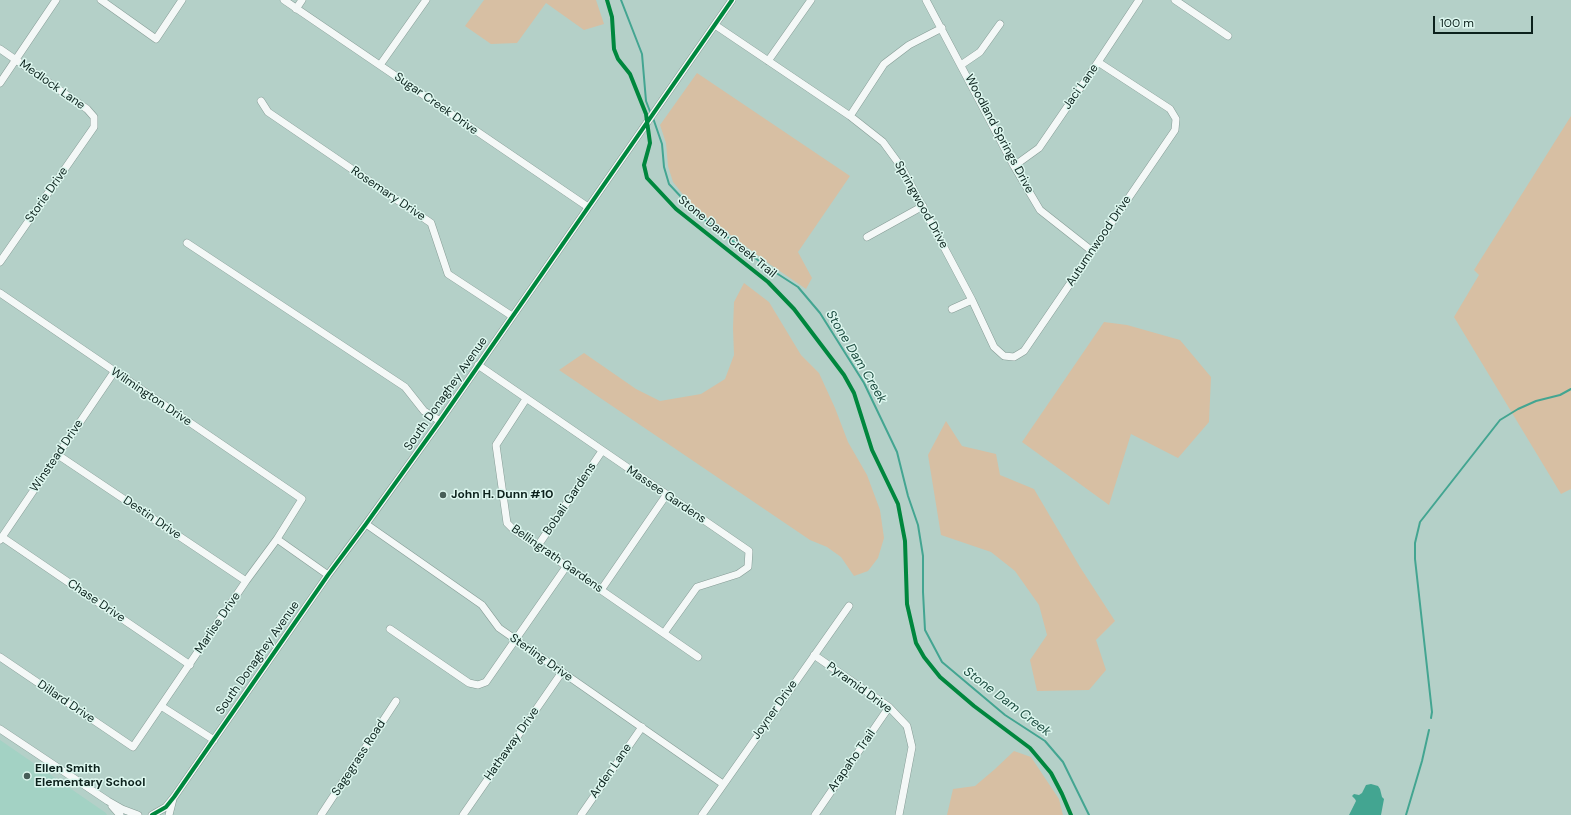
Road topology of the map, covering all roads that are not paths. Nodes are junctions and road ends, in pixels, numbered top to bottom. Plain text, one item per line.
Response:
1 (56, 0) edge
2 (101, 0) edge
3 (182, 0) edge
4 (284, 0) edge
5 (302, 0) edge
6 (426, 0) edge
7 (732, 0) edge
8 (811, 0) edge
9 (926, 0) edge
10 (1139, 0) edge
11 (1175, 0) edge
12 (296, 9) junction
13 (1000, 24) dead end
14 (716, 25) junction
15 (942, 28) junction
16 (1228, 36) dead end
17 (0, 49) edge
18 (16, 60) junction
19 (768, 61) junction
20 (1098, 62) junction
21 (380, 65) junction
22 (962, 65) junction
23 (0, 83) edge
24 (261, 101) dead end
25 (850, 116) junction
26 (94, 127) joint
27 (1014, 166) junction
28 (923, 206) junction
29 (588, 207) junction
30 (867, 237) dead end
31 (187, 243) dead end
32 (1092, 251) junction
33 (0, 262) edge
34 (0, 293) edge
35 (972, 300) junction
36 (952, 309) dead end
37 (512, 316) junction
38 (1014, 357) joint
39 (478, 365) junction
40 (114, 372) junction
41 (526, 399) junction
42 (440, 421) junction
43 (602, 451) junction
44 (58, 455) junction
45 (667, 494) junction
46 (302, 500) joint
47 (366, 524) junction
48 (1, 539) edge
49 (277, 540) junction
50 (537, 547) junction
51 (566, 567) junction
52 (328, 575) junction
53 (246, 581) junction
54 (601, 590) junction
55 (849, 606) dead end
56 (390, 629) dead end
57 (664, 634) junction
58 (516, 640) junction
59 (814, 655) junction
60 (698, 656) dead end
61 (0, 657) edge
62 (190, 665) junction
63 (562, 672) junction
64 (396, 701) dead end
65 (161, 706) junction
66 (890, 707) junction
67 (642, 727) junction
68 (0, 729) edge
69 (214, 740) junction
70 (133, 747) joint
71 (723, 784) junction
72 (174, 797) junction
73 (108, 801) junction
74 (120, 815) edge
75 (138, 815) edge
76 (152, 815) edge
77 (169, 815) edge
78 (321, 815) edge
79 (462, 815) edge
80 (581, 815) edge
81 (702, 815) edge
82 (815, 815) edge
83 (899, 815) edge

1 - 18 street
2 - 3 street
4 - 12 street, Sugar Creek Drive
5 - 12 street
6 - 21 street
7 - 14 street, South Donaghey Avenue
8 - 19 street
9 - 15 street, Woodland Springs Drive
10 - 20 street, Jaci Lane
11 - 16 street
12 - 21 street, Sugar Creek Drive
13 - 22 street
14 - 19 street, Springwood Drive
14 - 29 street, South Donaghey Avenue
15 - 22 street, Woodland Springs Drive
15 - 25 street
17 - 18 street, Medlock Lane
18 - 23 street
18 - 26 street, Medlock Lane
19 - 25 street, Springwood Drive
20 - 27 street, Jaci Lane
20 - 32 street, Autumnwood Drive
21 - 29 street, Sugar Creek Drive
22 - 27 street, Woodland Springs Drive
24 - 37 street, Rosemary Drive
25 - 28 street, Springwood Drive
26 - 33 street, Storie Drive
27 - 32 street, Woodland Springs Drive
28 - 30 street
28 - 35 street, Springwood Drive
29 - 37 street, South Donaghey Avenue
31 - 42 street
32 - 38 street, Autumnwood Drive
34 - 40 street, Wilmington Drive
35 - 36 street
35 - 38 street, Springwood Drive
37 - 39 street, South Donaghey Avenue
39 - 41 street, Massee Gardens
39 - 42 street, South Donaghey Avenue
40 - 44 street, Winstead Drive
40 - 46 street, Wilmington Drive
41 - 43 street, Massee Gardens
41 - 50 street, Bellingrath Gardens
42 - 47 street, South Donaghey Avenue
43 - 45 street, Massee Gardens
43 - 50 street, Bobali Gardens
44 - 48 street, Winstead Drive
44 - 53 street, Destin Drive
45 - 54 street
45 - 57 street, Massee Gardens
46 - 49 street, Marlise Drive
47 - 52 street, South Donaghey Avenue
47 - 58 street, Sterling Drive
48 - 62 street, Chase Drive
49 - 52 street
49 - 53 street, Marlise Drive
50 - 51 street, Bellingrath Gardens
51 - 54 street, Bellingrath Gardens
51 - 58 street
52 - 69 street, South Donaghey Avenue
53 - 62 street, Marlise Drive
54 - 57 street, Bellingrath Gardens
55 - 59 street, Joyner Drive
56 - 58 street
57 - 60 street, Bellingrath Gardens
58 - 63 street, Sterling Drive
59 - 66 street, Pyramid Drive
59 - 71 street, Joyner Drive
61 - 70 street, Dillard Drive
62 - 65 street, Marlise Drive
63 - 67 street, Sterling Drive
63 - 79 street, Hathaway Drive
64 - 78 street, Sagegrass Road
65 - 69 street
65 - 70 street, Marlise Drive
66 - 82 street, Arapaho Trail
66 - 83 street, Pyramid Drive
67 - 71 street, Sterling Drive
67 - 80 street, Arden Lane
68 - 73 street
69 - 72 street, South Donaghey Avenue
71 - 81 street, Joyner Drive
72 - 76 street, South Donaghey Avenue
72 - 77 street, South Donaghey Avenue
73 - 74 street
73 - 75 street

